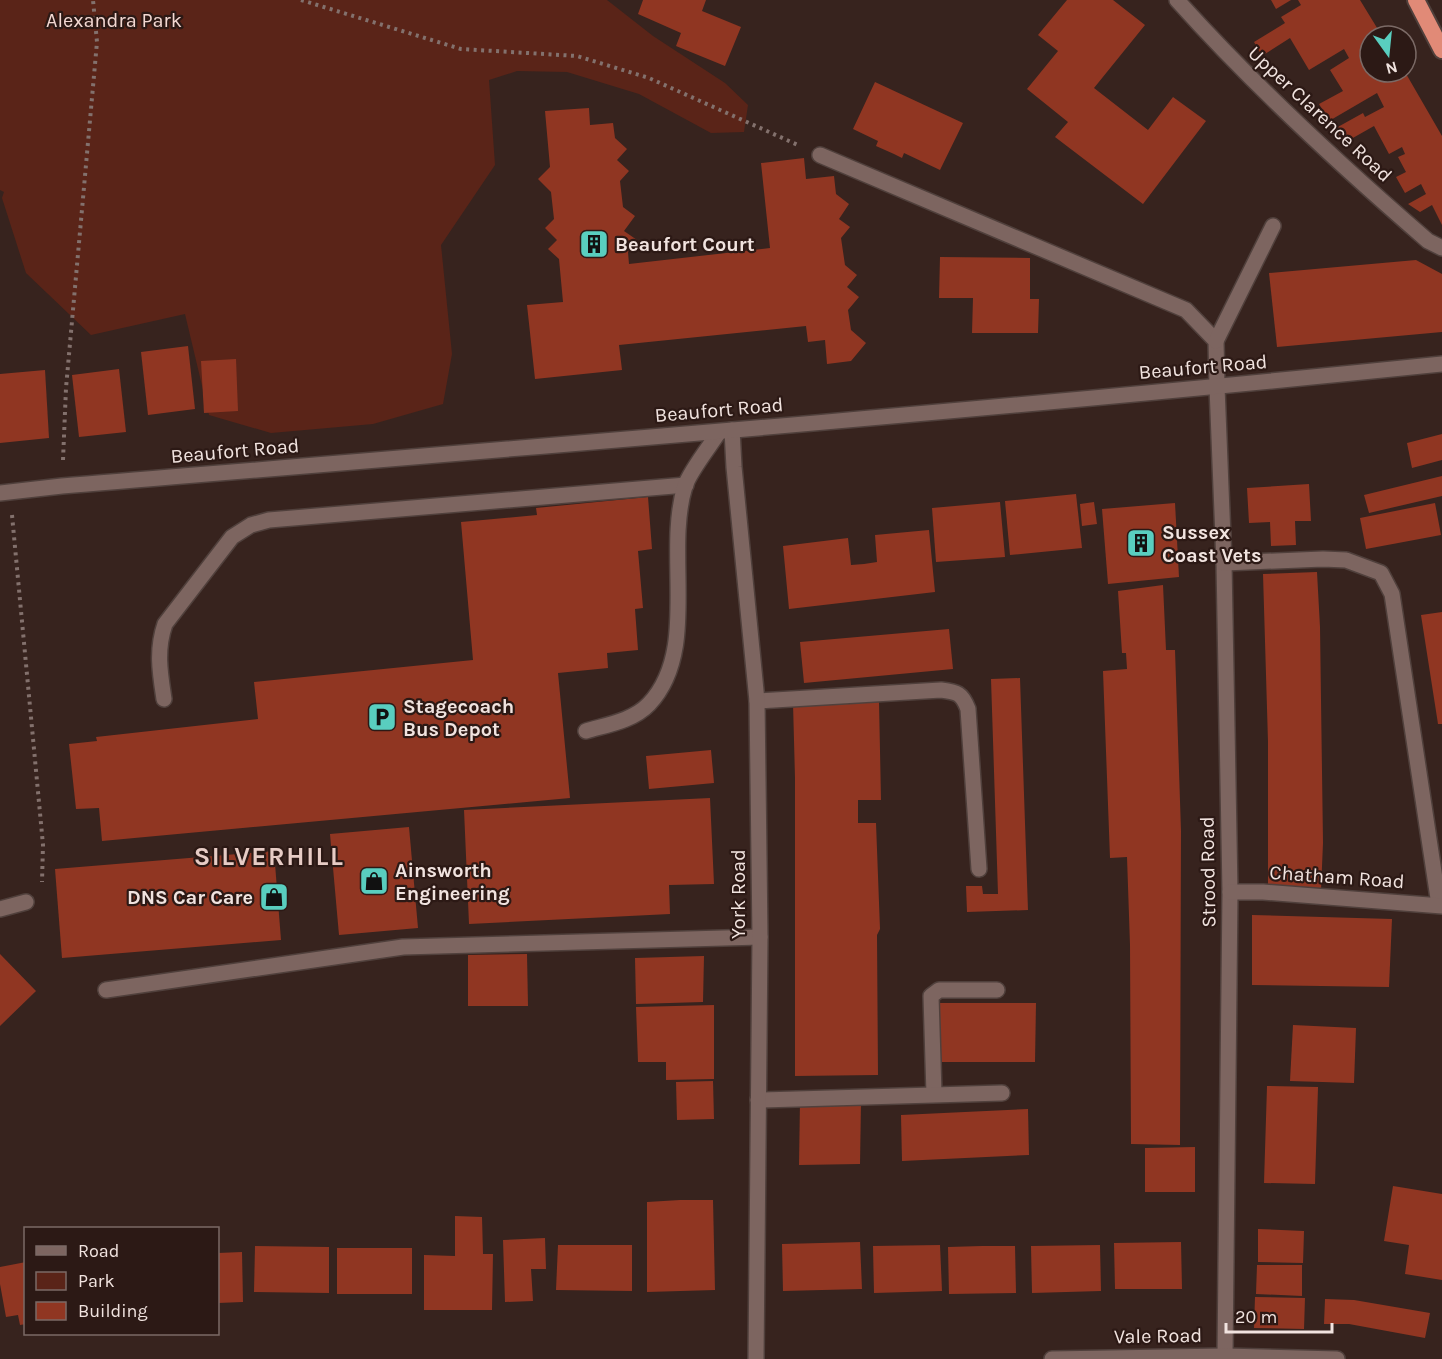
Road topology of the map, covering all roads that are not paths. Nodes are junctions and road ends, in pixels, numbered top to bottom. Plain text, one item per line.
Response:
1 (1177, 0) edge
2 (1416, 0) edge
3 (1442, 50) edge
4 (820, 155) road end
5 (1273, 226) dead end
6 (1442, 248) edge
7 (1216, 341) junction
8 (1442, 364) edge
9 (1217, 387) junction
10 (726, 431) junction
11 (686, 485) junction
12 (5, 493) edge
13 (1224, 563) junction
14 (164, 699) dead end
15 (757, 701) junction
16 (586, 731) dead end
17 (979, 870) dead end
18 (1230, 892) junction
19 (26, 902) road end
20 (1441, 905) edge
21 (0, 909) edge
22 (760, 938) junction
23 (106, 990) dead end
24 (997, 990) dead end
25 (1002, 1093) dead end
26 (934, 1094) junction
27 (758, 1100) junction
28 (1225, 1356) junction
29 (756, 1359) edge
30 (1052, 1359) edge
31 (1337, 1359) edge

1 - 6 street, Upper Clarence Road
2 - 3 highway
4 - 7 street
5 - 7 street
7 - 9 street, Strood Road
8 - 9 street, Beaufort Road
9 - 10 street, Beaufort Road
9 - 13 street, Strood Road
10 - 11 street
10 - 12 street, Beaufort Road
10 - 15 street, York Road
11 - 14 street
11 - 16 street
13 - 18 street, Strood Road
13 - 20 street
15 - 17 street
15 - 22 street, York Road
18 - 20 street, Chatham Road
18 - 28 street, Strood Road
19 - 21 street
22 - 23 street
22 - 27 street, York Road
24 - 26 street
25 - 26 street
26 - 27 street
27 - 29 street, York Road
28 - 30 street, Vale Road
28 - 31 street, Vale Road

